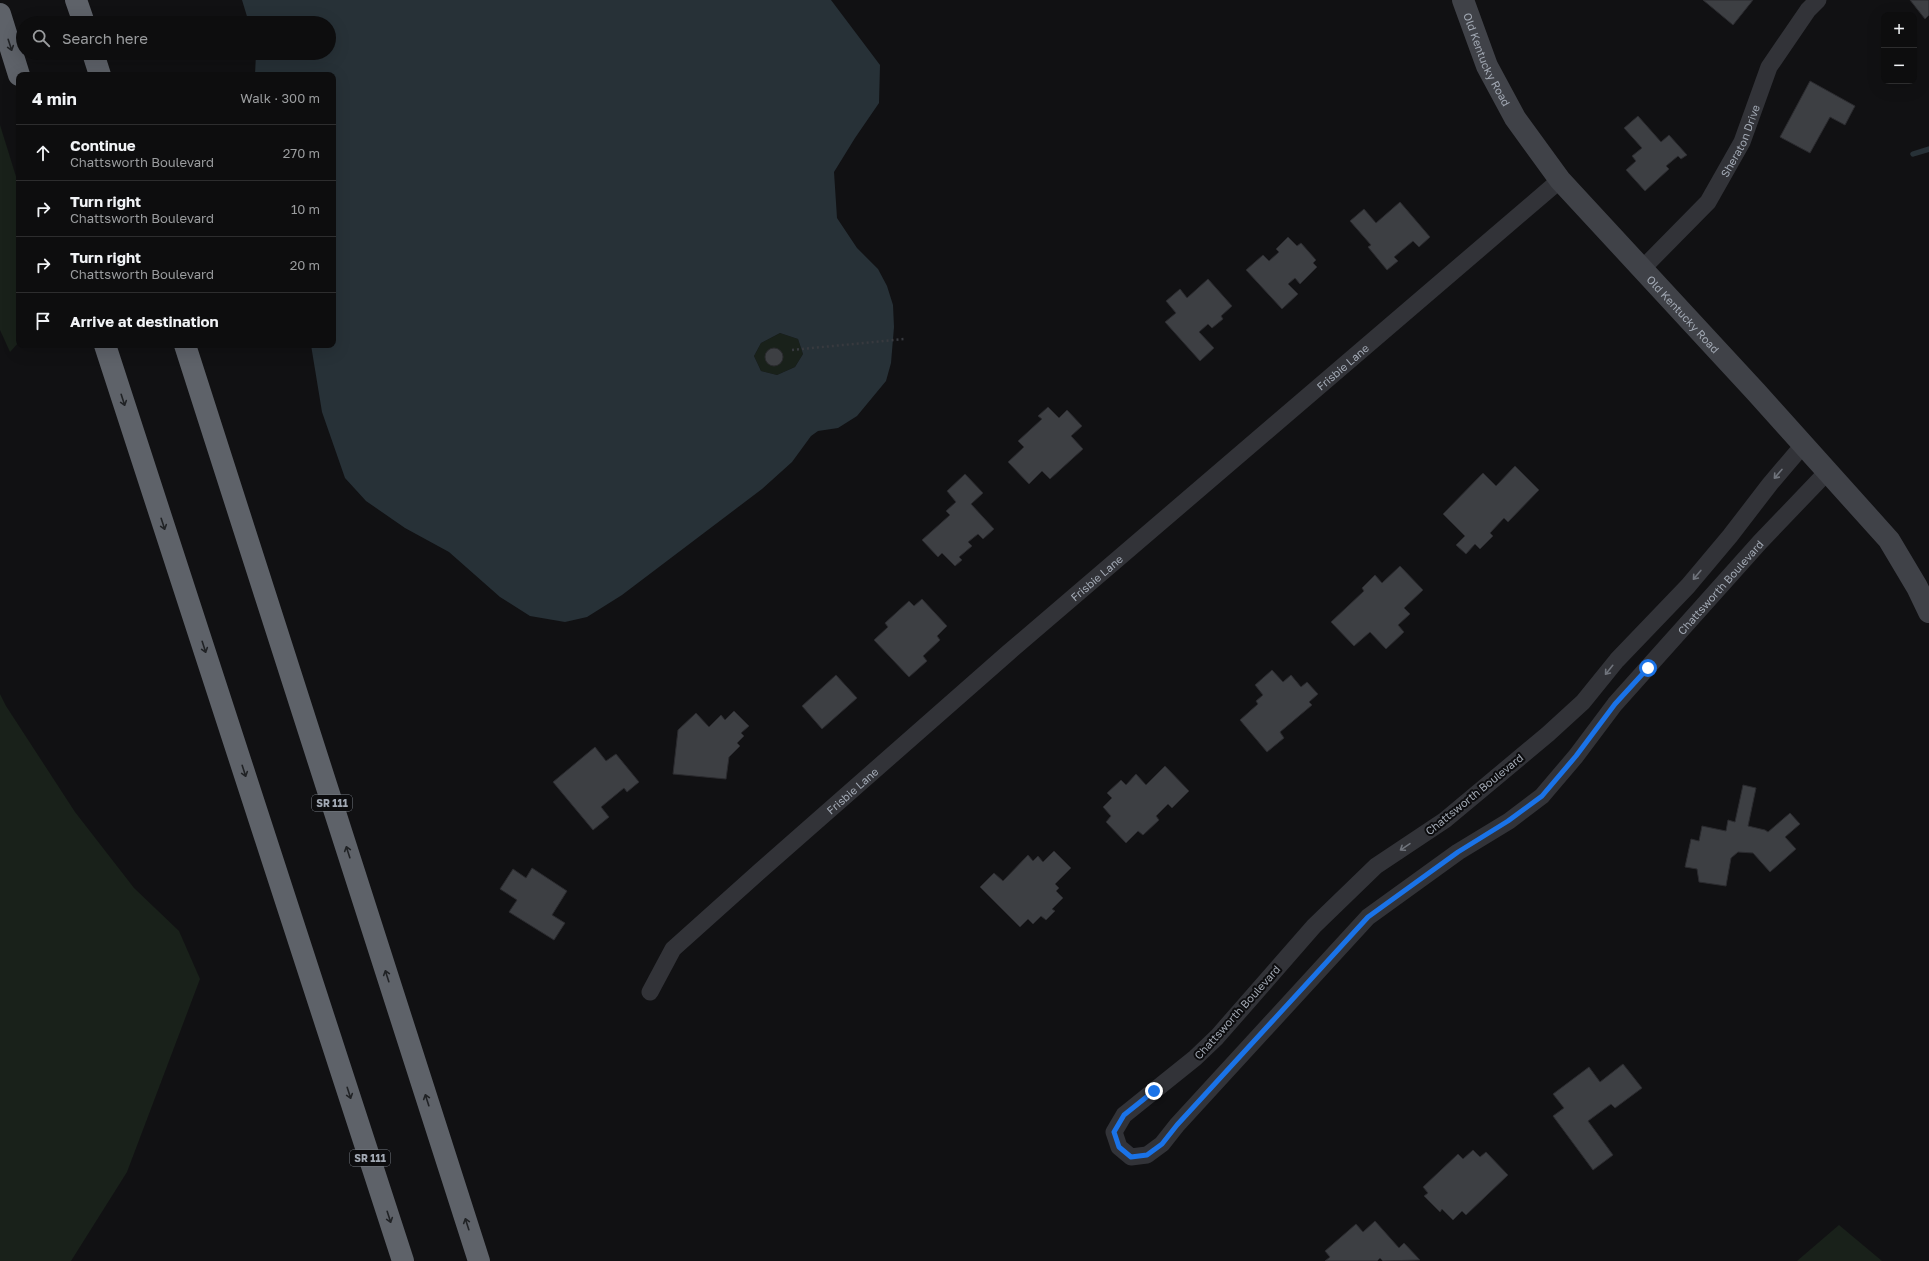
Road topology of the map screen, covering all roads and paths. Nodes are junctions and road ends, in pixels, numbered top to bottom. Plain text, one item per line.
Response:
1 (76, 0) edge
2 (1463, 0) edge
3 (1818, 0) edge
4 (0, 14) edge
5 (82, 16) edge
6 (95, 60) edge
7 (18, 72) edge
8 (99, 72) edge
9 (1560, 180) junction
10 (1643, 268) junction
11 (904, 339) dead end
12 (106, 348) edge
13 (187, 348) edge
14 (792, 350) dead end
15 (1804, 444) junction
16 (1828, 471) junction
17 (1929, 612) edge
18 (650, 992) dead end
19 (403, 1261) edge
20 (478, 1261) edge

1 - 5 highway
2 - 9 street, Old Kentucky Road
3 - 10 street, Sheraton Drive
4 -> 7 highway
6 - 8 highway
9 - 10 street, Old Kentucky Road
9 - 18 street, Frisbie Lane
10 - 15 street, Old Kentucky Road
11 - 14 path
12 -> 19 highway, SR 111
20 -> 13 highway, SR 111
15 - 16 street, Old Kentucky Road
15 -> 16 street, Chattsworth Boulevard
16 - 17 street, Old Kentucky Road

